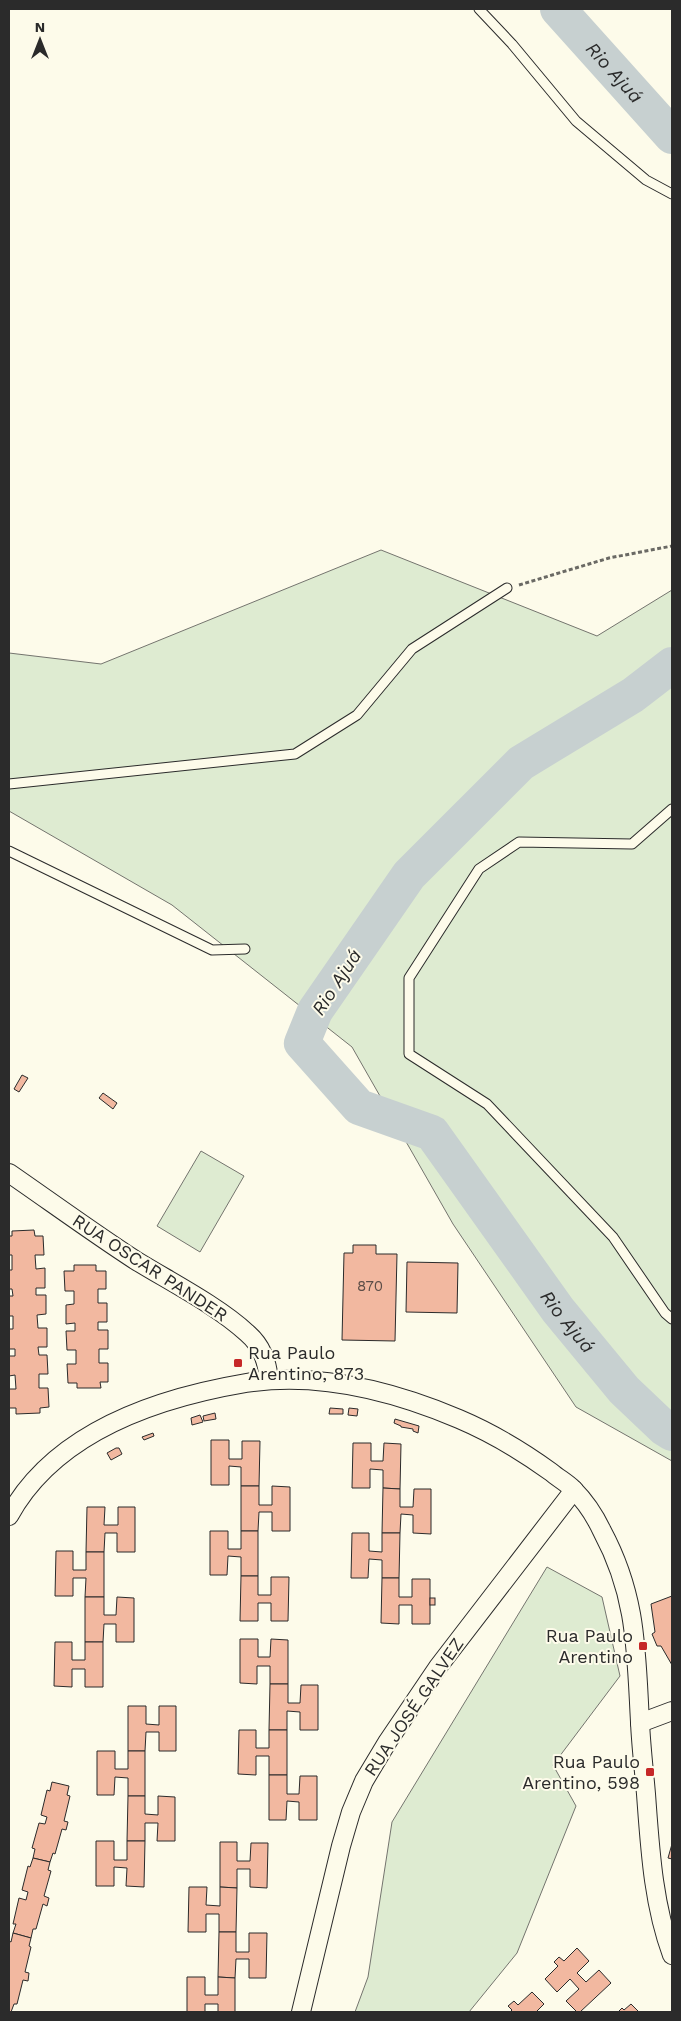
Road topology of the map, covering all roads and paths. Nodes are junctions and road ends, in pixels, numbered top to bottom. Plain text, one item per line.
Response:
1 (479, 9) edge
2 (672, 194) edge
3 (672, 546) edge
4 (506, 588) joint
5 (9, 784) edge
6 (672, 809) edge
7 (9, 851) edge
8 (245, 949) dead end
9 (9, 1173) edge
10 (672, 1319) edge
11 (269, 1380) junction
12 (574, 1490) junction
13 (9, 1516) edge
14 (672, 1711) edge
15 (640, 1723) junction
16 (672, 1955) edge
17 (301, 2012) edge

1 - 2 lane
3 - 4 path
4 - 5 lane
6 - 10 lane
7 - 8 lane
9 - 11 street, RUA OSCAR PANDER
11 - 12 street
11 - 13 street
12 - 15 street
12 - 17 street, RUA JOSÉ GALVEZ
14 - 15 street
15 - 16 street

